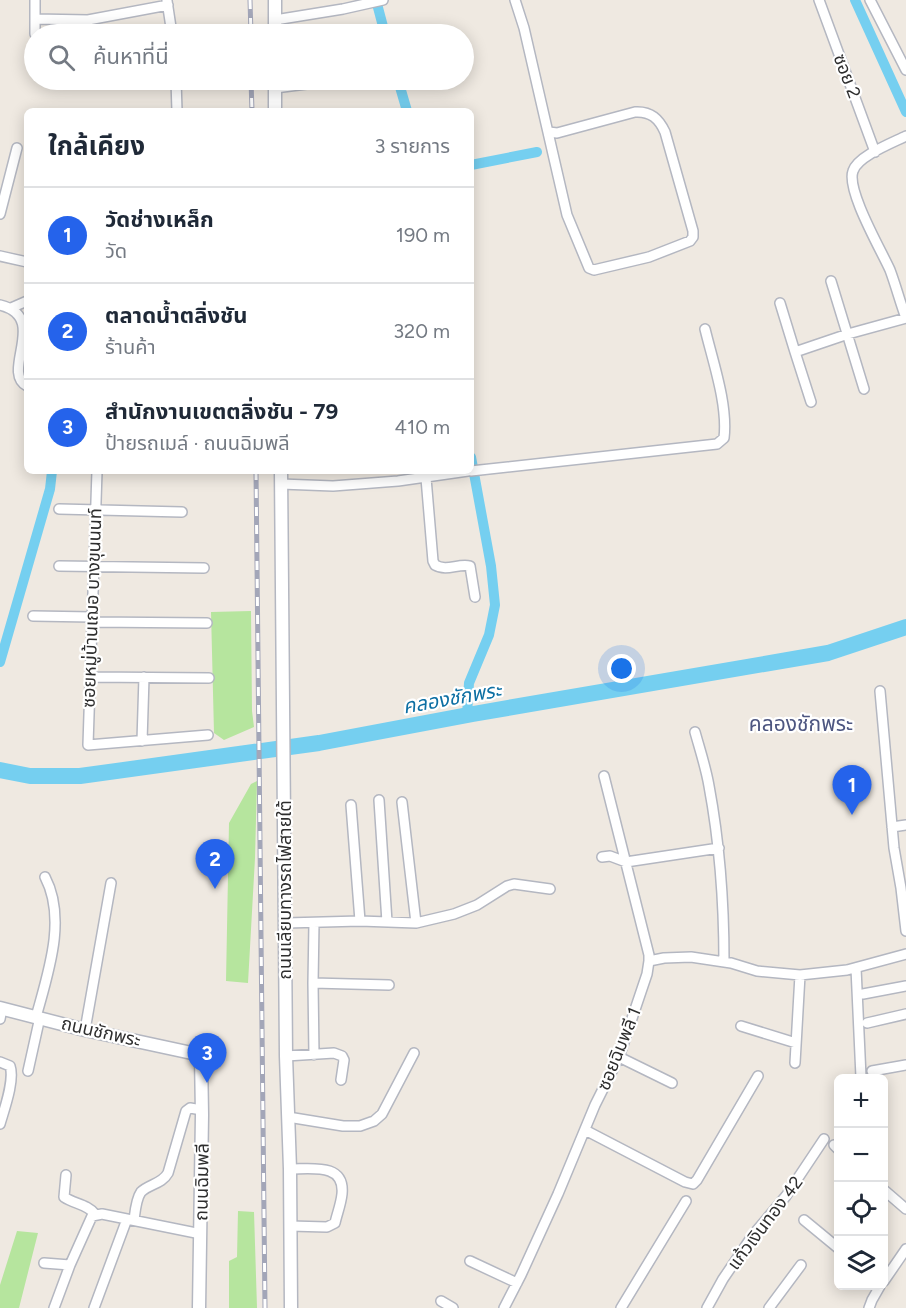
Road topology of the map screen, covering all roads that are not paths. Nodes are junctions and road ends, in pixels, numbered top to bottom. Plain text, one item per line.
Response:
1 (35, 0) edge
2 (275, 0) edge
3 (382, 0) edge
4 (516, 0) edge
5 (819, 0) edge
6 (870, 0) edge
7 (167, 3) edge
8 (35, 18) junction
9 (275, 20) junction
10 (35, 24) edge
11 (170, 24) edge
12 (275, 24) edge
13 (906, 70) edge
14 (176, 90) edge
15 (275, 90) edge
16 (177, 108) edge
17 (275, 108) edge
18 (549, 132) junction
19 (904, 137) edge
20 (16, 148) dead end
21 (906, 149) edge
22 (875, 152) junction
23 (0, 214) edge
24 (0, 256) edge
25 (24, 261) edge
26 (831, 281) dead end
27 (24, 302) edge
28 (780, 303) dead end
29 (0, 305) edge
30 (11, 308) junction
31 (906, 318) edge
32 (705, 329) dead end
33 (848, 334) junction
34 (795, 352) junction
35 (24, 385) edge
36 (864, 389) dead end
37 (811, 402) dead end
38 (474, 470) edge
39 (97, 474) edge
40 (281, 474) edge
41 (447, 474) edge
42 (426, 477) junction
43 (281, 484) junction
44 (59, 509) dead end
45 (95, 510) junction
46 (182, 512) dead end
47 (59, 566) dead end
48 (93, 567) junction
49 (204, 567) dead end
50 (475, 597) dead end
51 (33, 616) dead end
52 (92, 620) junction
53 (207, 622) dead end
54 (90, 677) junction
55 (144, 677) junction
56 (208, 678) dead end
57 (879, 691) dead end
58 (695, 732) dead end
59 (208, 735) dead end
60 (141, 741) junction
61 (604, 776) dead end
62 (379, 800) dead end
63 (402, 802) dead end
64 (351, 805) dead end
65 (906, 825) edge
66 (892, 827) junction
67 (719, 848) junction
68 (602, 857) dead end
69 (626, 862) junction
70 (45, 877) dead end
71 (111, 882) dead end
72 (550, 889) dead end
73 (905, 917) edge
74 (286, 921) junction
75 (360, 921) junction
76 (387, 922) junction
77 (416, 922) junction
78 (314, 923) junction
79 (906, 931) edge
80 (906, 954) edge
81 (650, 961) junction
82 (724, 962) junction
83 (856, 968) junction
84 (800, 975) junction
85 (313, 983) junction
86 (389, 985) dead end
87 (906, 986) edge
88 (863, 994) dead end
89 (1, 1012) edge
90 (906, 1014) edge
91 (38, 1017) junction
92 (867, 1023) dead end
93 (741, 1026) dead end
94 (85, 1030) junction
95 (796, 1043) junction
96 (414, 1053) dead end
97 (201, 1055) joint
98 (314, 1055) junction
99 (286, 1056) junction
100 (618, 1057) junction
101 (0, 1062) edge
102 (795, 1062) dead end
103 (906, 1065) edge
104 (28, 1071) dead end
105 (872, 1071) dead end
106 (861, 1074) edge
107 (758, 1076) dead end
108 (341, 1080) dead end
109 (672, 1083) dead end
110 (202, 1110) junction
111 (288, 1117) junction
112 (0, 1124) edge
113 (585, 1130) junction
114 (824, 1139) dead end
115 (291, 1169) junction
116 (66, 1174) dead end
117 (888, 1193) edge
118 (686, 1201) dead end
119 (906, 1209) edge
120 (99, 1214) junction
121 (130, 1219) junction
122 (804, 1220) dead end
123 (290, 1226) junction
124 (201, 1234) junction
125 (834, 1245) edge
126 (906, 1249) edge
127 (470, 1261) dead end
128 (44, 1263) dead end
129 (70, 1265) junction
130 (801, 1266) dead end
131 (888, 1275) edge
132 (517, 1283) junction
133 (878, 1290) edge
134 (441, 1301) dead end
135 (54, 1308) edge
136 (94, 1308) edge
137 (199, 1308) edge
138 (291, 1308) edge
139 (453, 1308) edge
140 (504, 1308) edge
141 (621, 1308) edge
142 (707, 1308) edge
143 (770, 1308) edge
144 (868, 1308) edge

1 - 8 street
2 - 9 main road
3 - 9 street
4 - 18 street
5 - 22 street, ซอย 2
6 - 13 street
7 - 8 street
7 - 11 street
8 - 10 street
9 - 12 main road
14 - 16 street
15 - 17 main road
18 - 18 street
19 - 21 street
19 - 22 street
20 - 23 street
22 - 31 street
24 - 25 street
26 - 33 street
27 - 30 street
28 - 34 street
29 - 30 street
30 - 35 street
31 - 33 street
32 - 38 street
33 - 34 street
33 - 36 street
34 - 37 street
39 - 45 street, ซอยหมู่บ้านเฌอ บางขุนนนท์
40 - 43 main road, ถนนเลียบทางรถไฟสายใต้
41 - 42 street
42 - 43 street
42 - 50 street
43 - 74 main road, ถนนเลียบทางรถไฟสายใต้
44 - 45 street
45 - 46 street
45 - 48 street, ซอยหมู่บ้านเฌอ บางขุนนนท์
47 - 48 street
48 - 49 street
48 - 52 street, ซอยหมู่บ้านเฌอ บางขุนนนท์
51 - 52 street
52 - 53 street
52 - 54 street, ซอยหมู่บ้านเฌอ บางขุนนนท์
54 - 55 street
54 - 60 street, ซอยหมู่บ้านเฌอ บางขุนนนท์
55 - 56 street
55 - 60 street
57 - 66 street
58 - 67 street
59 - 60 street
61 - 69 street
62 - 76 street
63 - 77 street
64 - 75 street
65 - 66 street
66 - 73 street
67 - 69 street
67 - 82 street
68 - 69 street
69 - 81 street
70 - 91 street
71 - 94 street
72 - 77 street
73 - 79 street
74 - 78 street
74 - 99 main road, ถนนเลียบทางรถไฟสายใต้
75 - 76 street
75 - 78 street
76 - 77 street
78 - 85 street
80 - 83 street
81 - 82 street
81 - 100 street, ซอยฉิมพลี 1
82 - 84 street
83 - 84 street
83 - 106 street
84 - 95 street
85 - 86 street
85 - 98 street
87 - 88 street
89 - 91 main road, ถนนชักพระ
90 - 92 street
91 - 94 main road, ถนนชักพระ
91 - 104 street
93 - 95 street
94 - 97 main road, ถนนชักพระ
95 - 102 street
96 - 111 street
97 - 110 main road, ถนนฉิมพลี
98 - 99 street
98 - 108 street
99 - 111 main road, ถนนเลียบทางรถไฟสายใต้
100 - 109 street
100 - 113 street, ซอยฉิมพลี 1
101 - 112 street
103 - 105 street
107 - 113 street
110 - 121 street
110 - 124 main road, ถนนฉิมพลี
111 - 115 main road, ถนนเลียบทางรถไฟสายใต้
113 - 132 street, ซอยฉิมพลี 1
114 - 142 street, แก้วเงินทอง 42
115 - 123 main road, ถนนเลียบทางรถไฟสายใต้
115 - 123 street
116 - 120 street
117 - 119 street
118 - 141 street
120 - 121 street
120 - 129 street
121 - 124 street
121 - 136 street
122 - 125 street
123 - 138 main road, ถนนเลียบทางรถไฟสายใต้
124 - 137 main road, ถนนฉิมพลี
126 - 131 street
127 - 132 street
128 - 129 street
129 - 135 street
130 - 143 street
132 - 140 street, ซอยฉิมพลี 1
133 - 144 street
134 - 139 street

